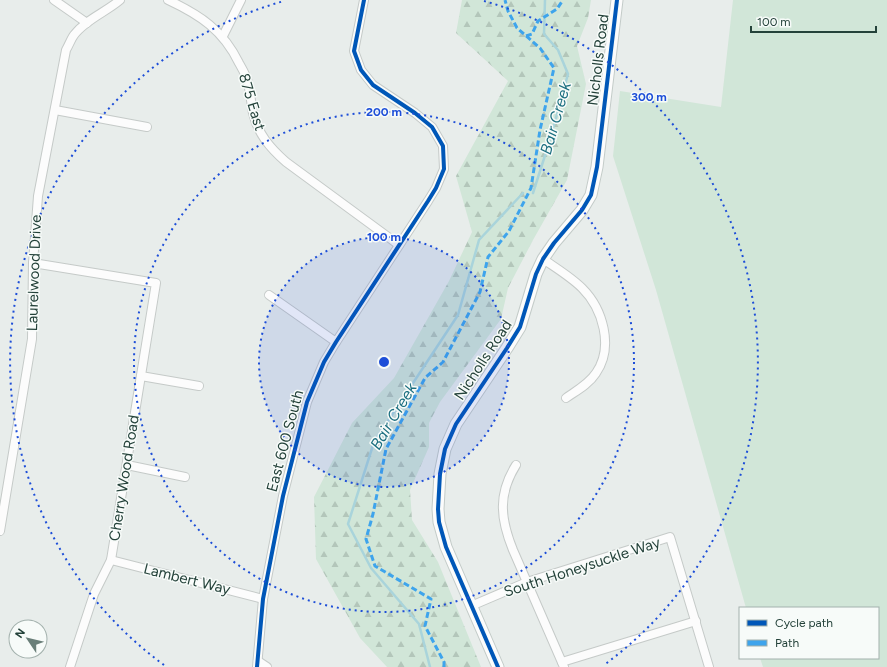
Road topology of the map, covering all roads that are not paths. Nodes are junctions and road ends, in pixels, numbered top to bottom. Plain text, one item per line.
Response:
1 (54, 0) edge
2 (120, 0) edge
3 (168, 0) edge
4 (241, 0) edge
5 (364, 0) edge
6 (617, 0) edge
7 (87, 23) junction
8 (223, 36) junction
9 (55, 110) junction
10 (147, 127) dead end
11 (399, 244) junction
12 (543, 259) junction
13 (33, 263) junction
14 (270, 295) dead end
15 (336, 342) junction
16 (141, 376) junction
17 (199, 386) dead end
18 (566, 398) dead end
19 (516, 464) dead end
20 (126, 465) junction
21 (185, 477) dead end
22 (0, 531) edge
23 (111, 560) junction
24 (528, 582) junction
25 (263, 599) junction
26 (471, 606) junction
27 (696, 621) junction
28 (258, 664) edge
29 (563, 664) edge
30 (70, 667) edge
31 (267, 667) edge
32 (498, 667) edge
33 (709, 667) edge

1 - 7 street
2 - 7 street, Laurelwood Drive
3 - 8 street, 875 East
4 - 8 street
5 - 11 street, East 600 South
6 - 12 street, Nicholls Road
7 - 9 street, Laurelwood Drive
8 - 11 street, 875 East
9 - 10 street
9 - 13 street, Laurelwood Drive
11 - 15 street, East 600 South
12 - 18 street
12 - 26 street, Nicholls Road
13 - 16 street, Cherry Wood Road
13 - 22 street, Laurelwood Drive
14 - 15 street
15 - 25 street, East 600 South
16 - 17 street
16 - 20 street, Cherry Wood Road
19 - 24 street
20 - 21 street
20 - 23 street, Cherry Wood Road
23 - 25 street, Lambert Way
23 - 30 street, Cherry Wood Road
24 - 26 street, South Honeysuckle Way
24 - 27 street, South Honeysuckle Way
24 - 29 street
25 - 28 street, East 600 South
26 - 32 street, Nicholls Road
27 - 29 street
27 - 33 street
28 - 31 street

